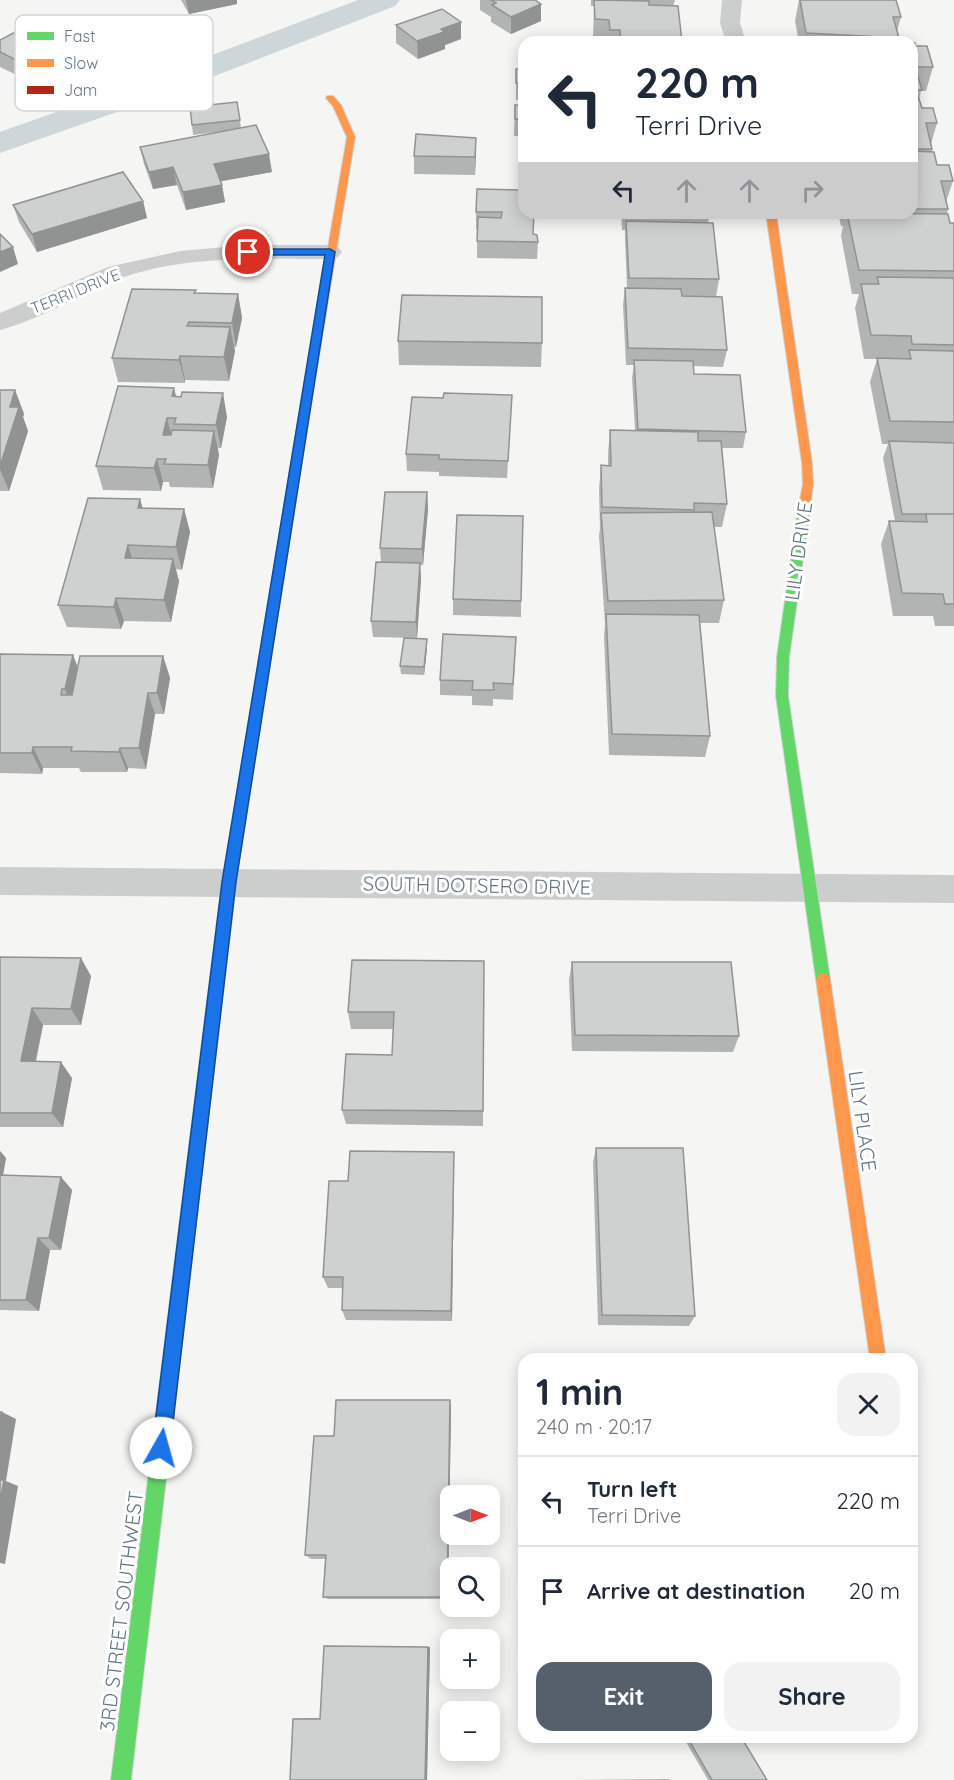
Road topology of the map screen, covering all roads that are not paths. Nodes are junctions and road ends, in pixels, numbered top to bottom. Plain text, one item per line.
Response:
1 (732, 0) edge
2 (734, 36) edge
3 (330, 98) dead end
4 (772, 219) edge
5 (330, 252) junction
6 (0, 322) edge
7 (0, 881) edge
8 (229, 882) junction
9 (954, 888) edge
10 (810, 889) junction
11 (877, 1353) edge
12 (121, 1780) edge

1 - 2 street
3 - 5 street, 3RD STREET SOUTHWEST
4 - 10 street, LILY DRIVE
5 - 6 street, TERRI DRIVE
5 - 8 street, 3RD STREET SOUTHWEST
7 - 8 street, SOUTH DOTSERO DRIVE
8 - 10 street, SOUTH DOTSERO DRIVE
8 - 12 street, 3RD STREET SOUTHWEST
9 - 10 street, SOUTH DOTSERO DRIVE
10 - 11 street, LILY PLACE

